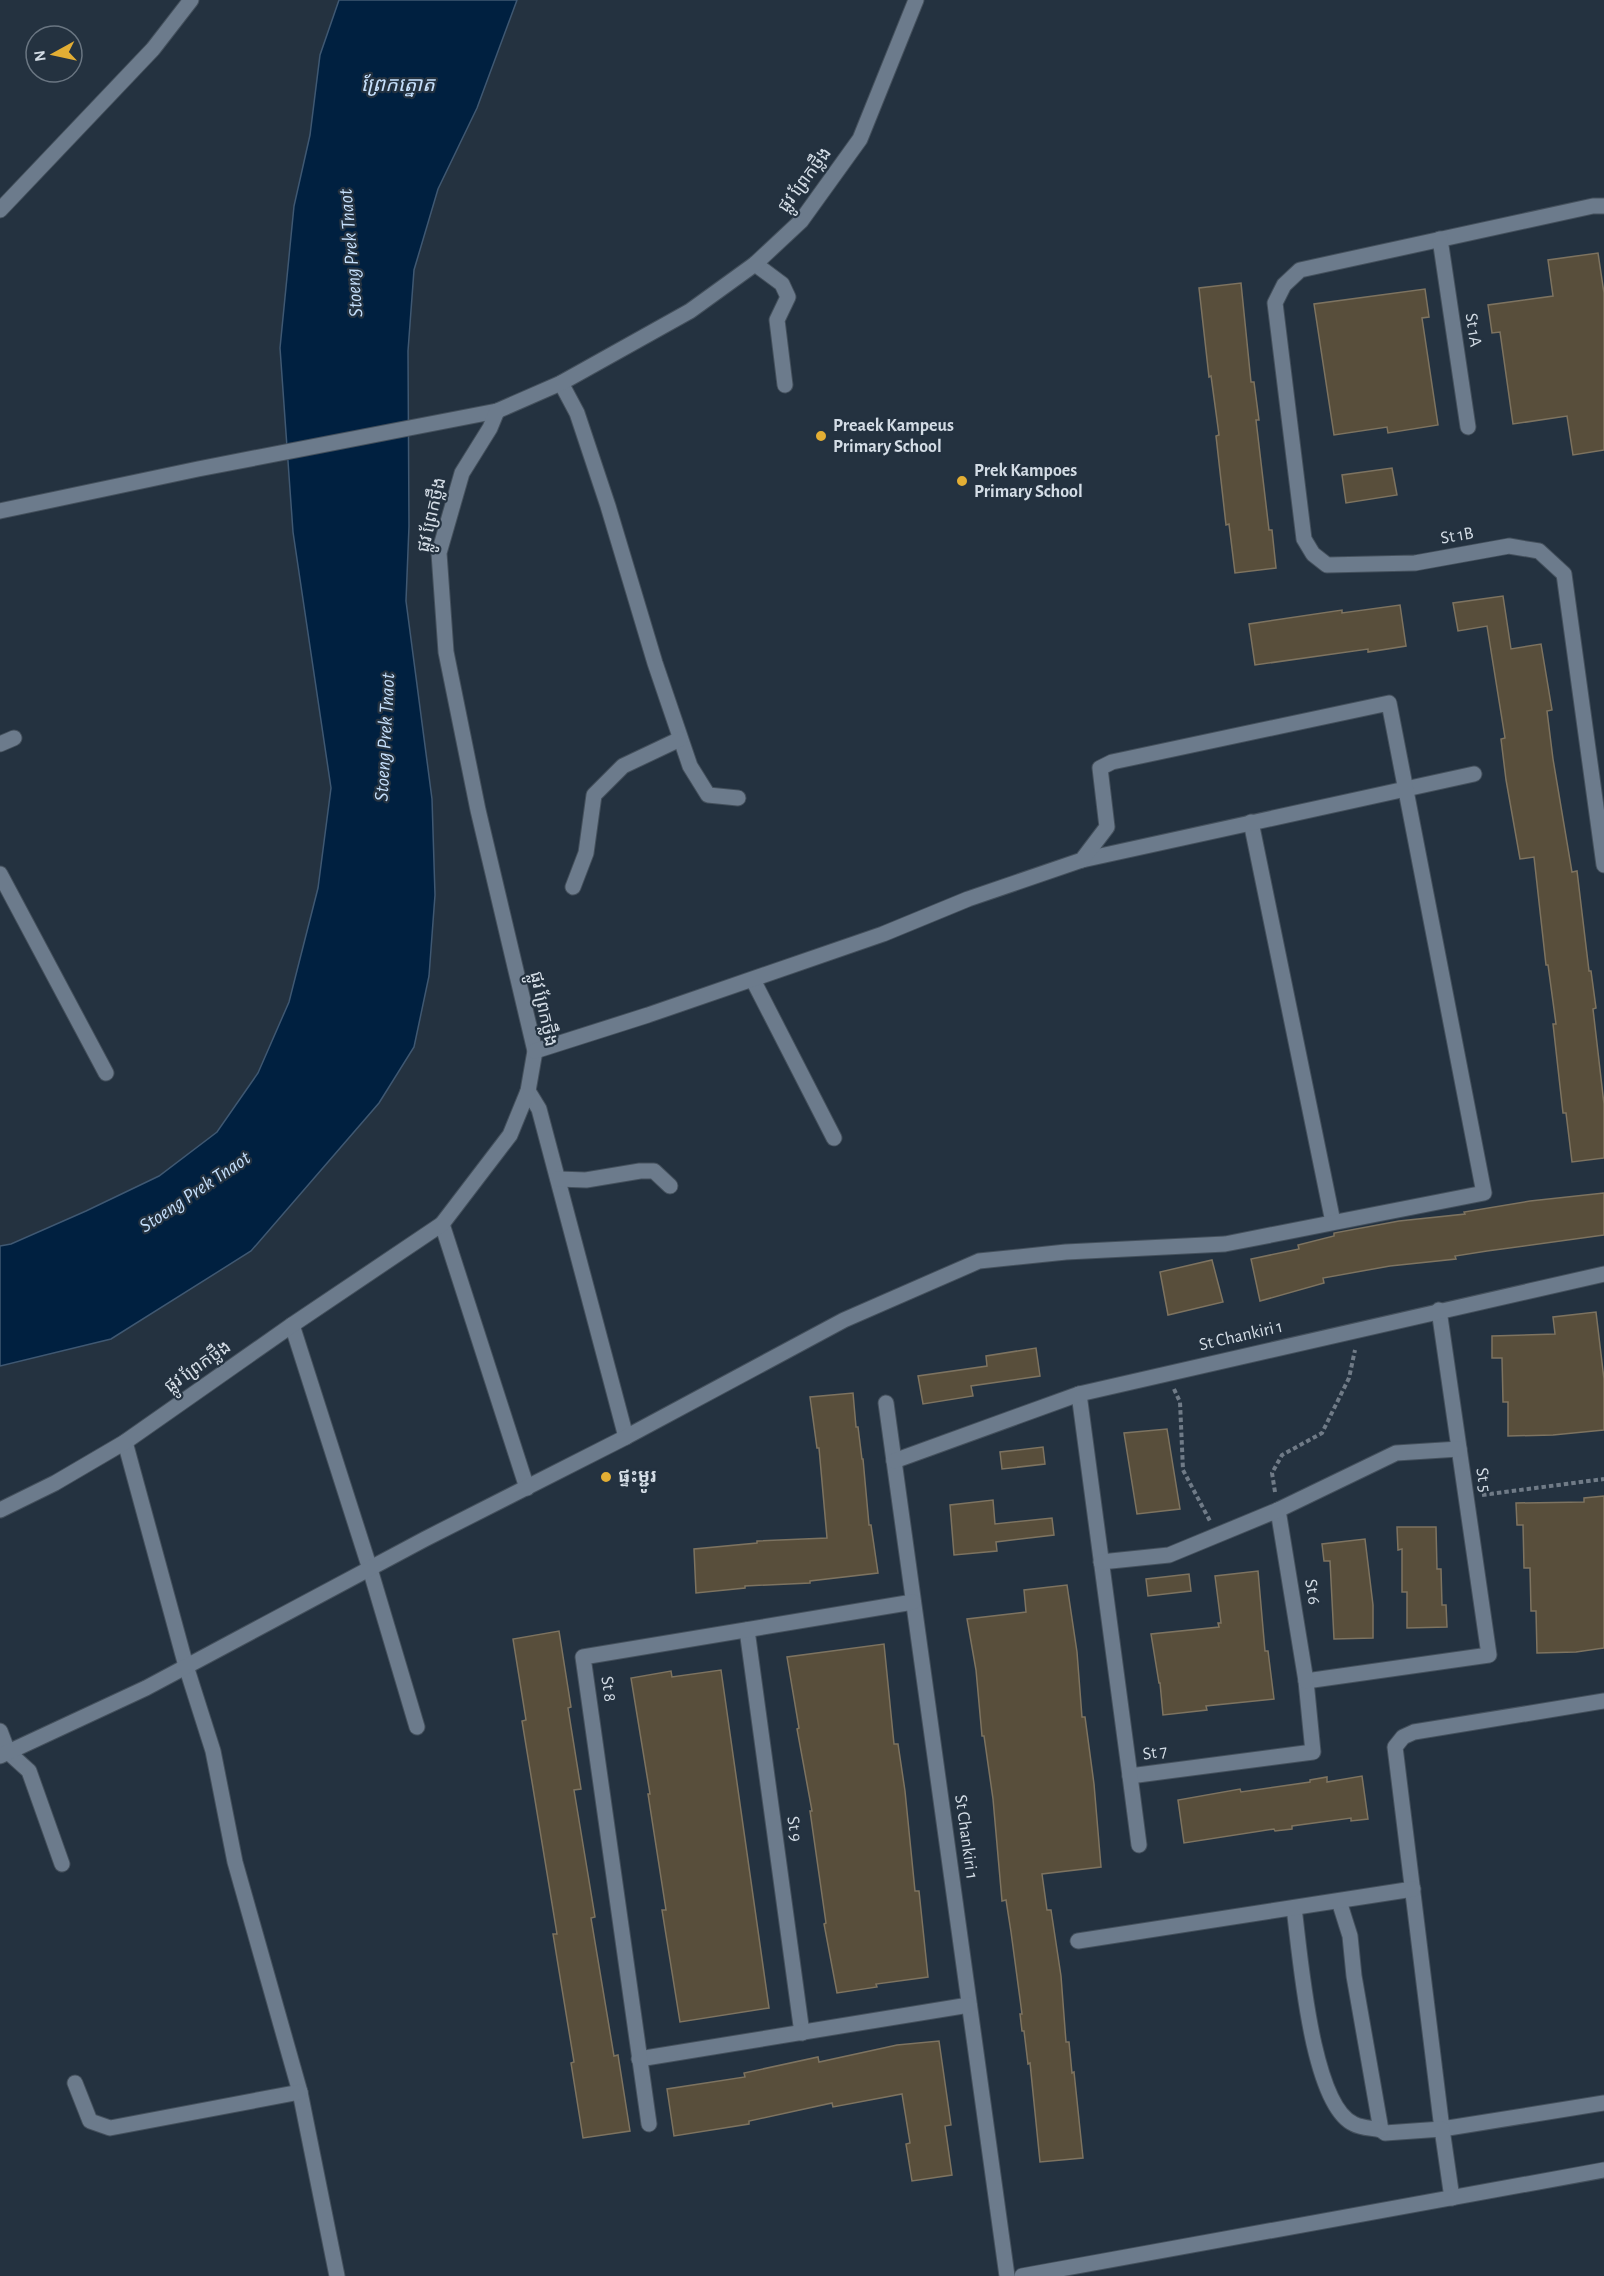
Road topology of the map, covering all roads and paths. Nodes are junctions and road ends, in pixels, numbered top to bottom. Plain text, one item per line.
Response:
1 (191, 0) edge
2 (916, 0) edge
3 (1604, 206) edge
4 (0, 210) edge
5 (1440, 239) junction
6 (755, 264) junction
7 (561, 383) junction
8 (785, 385) dead end
9 (497, 411) junction
10 (1468, 427) dead end
11 (0, 511) edge
12 (680, 739) junction
13 (1474, 774) dead end
14 (1406, 790) junction
15 (738, 798) dead end
16 (1251, 822) junction
17 (1082, 860) junction
18 (1604, 865) edge
19 (0, 874) edge
20 (573, 887) dead end
21 (753, 980) junction
22 (535, 1051) junction
23 (106, 1073) dead end
24 (528, 1091) junction
25 (834, 1138) dead end
26 (558, 1179) junction
27 (670, 1186) dead end
28 (1333, 1222) junction
29 (442, 1224) junction
30 (1604, 1274) edge
31 (1439, 1310) junction
32 (292, 1325) junction
33 (1360, 1329) junction
34 (1168, 1373) junction
35 (1079, 1394) junction
36 (886, 1403) dead end
37 (626, 1437) junction
38 (125, 1442) junction
39 (1459, 1449) junction
40 (894, 1461) junction
41 (1604, 1479) edge
42 (527, 1488) junction
43 (1466, 1497) junction
44 (0, 1510) edge
45 (1278, 1510) junction
46 (1217, 1535) junction
47 (1101, 1562) junction
48 (370, 1569) junction
49 (914, 1602) junction
50 (747, 1630) junction
51 (186, 1666) junction
52 (1306, 1681) junction
53 (1604, 1701) edge
54 (417, 1726) dead end
55 (0, 1731) edge
56 (4, 1754) edge
57 (1130, 1776) junction
58 (1139, 1845) dead end
59 (62, 1864) dead end
60 (1413, 1888) junction
61 (1339, 1901) junction
62 (1294, 1908) junction
63 (1078, 1941) dead end
64 (969, 2005) junction
65 (802, 2033) junction
66 (639, 2059) junction
67 (75, 2083) dead end
68 (300, 2092) junction
69 (1604, 2103) edge
70 (649, 2124) dead end
71 (1442, 2129) junction
72 (1381, 2130) junction
73 (1604, 2170) edge
74 (1452, 2198) junction
75 (337, 2276) edge
76 (1007, 2276) edge
77 (1022, 2276) edge

1 - 4 street
2 - 6 street, ផ្លូវ ព្រែកថ្លឹង
3 - 5 street
5 - 10 street, St 1A
5 - 18 street, St 1B
6 - 7 street, ផ្លូវ ព្រែកថ្លឹង
6 - 8 street
7 - 9 street, ផ្លូវ ព្រែកថ្លឹង
7 - 12 street
9 - 11 street, ផ្លូវ ព្រែកថ្លឹង
9 - 22 street, ផ្លូវ ព្រែកថ្លឹង
12 - 15 street
12 - 20 street
13 - 14 street
14 - 16 street
14 - 17 street
14 - 28 street
16 - 17 street
16 - 28 street
17 - 21 street
19 - 23 street
21 - 22 street
21 - 25 street
22 - 24 street, ផ្លូវ ព្រែកថ្លឹង
24 - 26 street
24 - 29 street, ផ្លូវ ព្រែកថ្លឹង
26 - 27 street
26 - 37 street
28 - 37 street
29 - 32 street, ផ្លូវ ព្រែកថ្លឹង
29 - 42 street
30 - 31 street, St Chankiri 1
31 - 33 street, St Chankiri 1
31 - 39 street, St 5
32 - 38 street, ផ្លូវ ព្រែកថ្លឹង
32 - 48 street
33 - 34 street, St Chankiri 1
33 - 45 path
34 - 35 street, St Chankiri 1
34 - 46 path
35 - 40 street, St Chankiri 1
35 - 47 street, St 7
36 - 40 street, St Chankiri 1
37 - 42 street
38 - 44 street, ផ្លូវ ព្រែកថ្លឹង
38 - 51 street
39 - 43 street, St 5
39 - 45 street
40 - 49 street, St Chankiri 1
41 - 43 path
42 - 48 street
43 - 52 street, St 5
45 - 46 street
45 - 52 street, St 6
46 - 47 street
47 - 57 street, St 7
48 - 51 street
48 - 54 street
49 - 50 street, St 8
49 - 64 street, St Chankiri 1
50 - 65 street, St 9
50 - 66 street, St 8
51 - 56 street
51 - 68 street
52 - 57 street, St 7
53 - 60 street
55 - 56 street
56 - 59 street
57 - 58 street
60 - 61 street
60 - 71 street
61 - 62 street
61 - 72 street
62 - 63 street
62 - 72 street
64 - 65 street
64 - 76 street, St Chankiri 1
65 - 66 street
66 - 70 street, St 8
67 - 68 street
68 - 75 street
69 - 71 street
71 - 72 street
71 - 74 street
73 - 74 street
74 - 77 street

